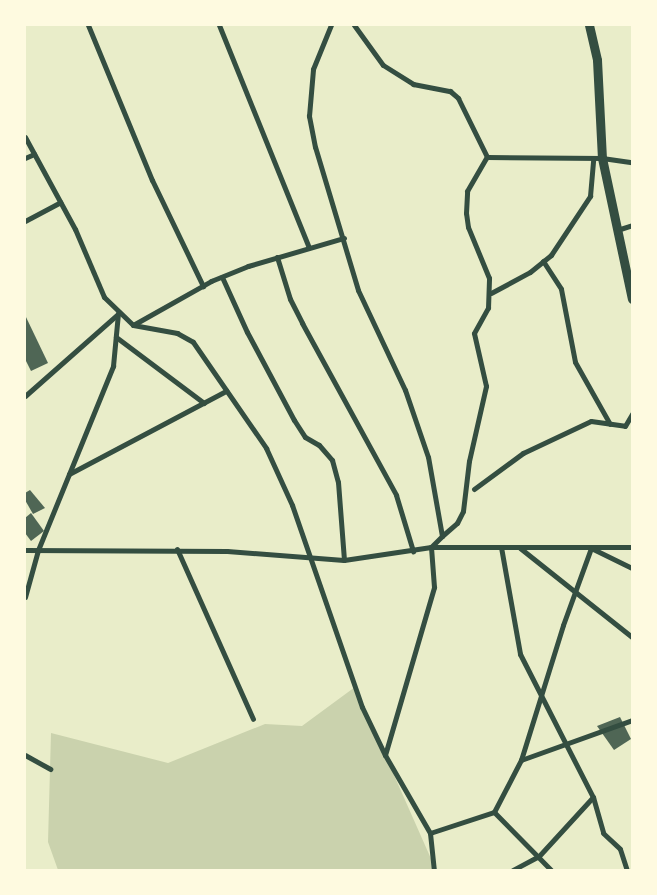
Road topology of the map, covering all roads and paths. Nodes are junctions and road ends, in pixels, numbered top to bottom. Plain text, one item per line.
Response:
1 (88, 25) edge
2 (220, 25) edge
3 (331, 25) edge
4 (354, 25) edge
5 (589, 25) edge
6 (25, 137) edge
7 (34, 154) junction
8 (487, 157) junction
9 (25, 158) edge
10 (598, 158) junction
11 (632, 162) edge
12 (60, 202) junction
13 (25, 222) edge
14 (632, 225) edge
15 (617, 230) junction
16 (344, 238) junction
17 (309, 248) junction
18 (277, 257) junction
19 (543, 261) junction
20 (222, 277) junction
21 (203, 286) junction
22 (491, 293) junction
23 (632, 299) edge
24 (118, 314) junction
25 (133, 325) junction
26 (116, 337) junction
27 (226, 391) junction
28 (25, 396) edge
29 (204, 403) junction
30 (632, 414) edge
31 (610, 424) junction
32 (69, 474) junction
33 (474, 489) dead end
34 (442, 536) junction
35 (431, 547) junction
36 (632, 547) edge
37 (501, 548) junction
38 (520, 548) junction
39 (591, 548) junction
40 (25, 550) edge
41 (38, 550) junction
42 (177, 550) junction
43 (413, 551) junction
44 (311, 560) junction
45 (344, 560) junction
46 (632, 568) edge
47 (575, 592) junction
48 (25, 597) edge
49 (632, 637) edge
50 (541, 696) junction
51 (254, 719) dead end
52 (632, 720) edge
53 (565, 744) junction
54 (385, 754) junction
55 (25, 755) edge
56 (521, 760) junction
57 (50, 769) dead end
58 (593, 797) junction
59 (494, 812) junction
60 (430, 833) junction
61 (539, 856) junction
62 (434, 870) edge
63 (513, 870) edge
64 (551, 870) edge
65 (627, 870) edge

1 - 21 street
2 - 17 street
3 - 16 street
4 - 8 street
5 - 10 street
6 - 7 street
7 - 9 street
7 - 12 street
8 - 10 street
8 - 22 street
10 - 11 street
10 - 15 street
10 - 19 street
12 - 13 street
12 - 24 street
14 - 15 street
15 - 23 street
16 - 17 street
16 - 34 street
17 - 18 street
18 - 20 street
18 - 43 street
19 - 22 street
19 - 31 street
20 - 21 street
20 - 45 street
21 - 25 street
22 - 34 street
24 - 25 street
24 - 26 street
24 - 28 street
25 - 27 street
26 - 29 street
26 - 32 street
27 - 29 street
27 - 44 street
29 - 32 street
30 - 31 street
31 - 33 street
32 - 41 street
34 - 35 street
35 - 37 street
35 - 43 street
35 - 54 street
36 - 39 street
37 - 38 street
37 - 50 street
38 - 39 street
38 - 47 street
39 - 46 street
39 - 47 street
40 - 41 street
41 - 42 street
41 - 48 street
42 - 44 street
42 - 51 street
43 - 45 street
44 - 45 street
44 - 54 street
47 - 49 street
47 - 50 street
50 - 53 street
50 - 56 street
52 - 53 street
53 - 56 street
53 - 58 street
54 - 60 street
55 - 57 street
56 - 59 street
58 - 61 street
58 - 65 street
59 - 60 street
59 - 61 street
60 - 62 street
61 - 63 street
61 - 64 street

